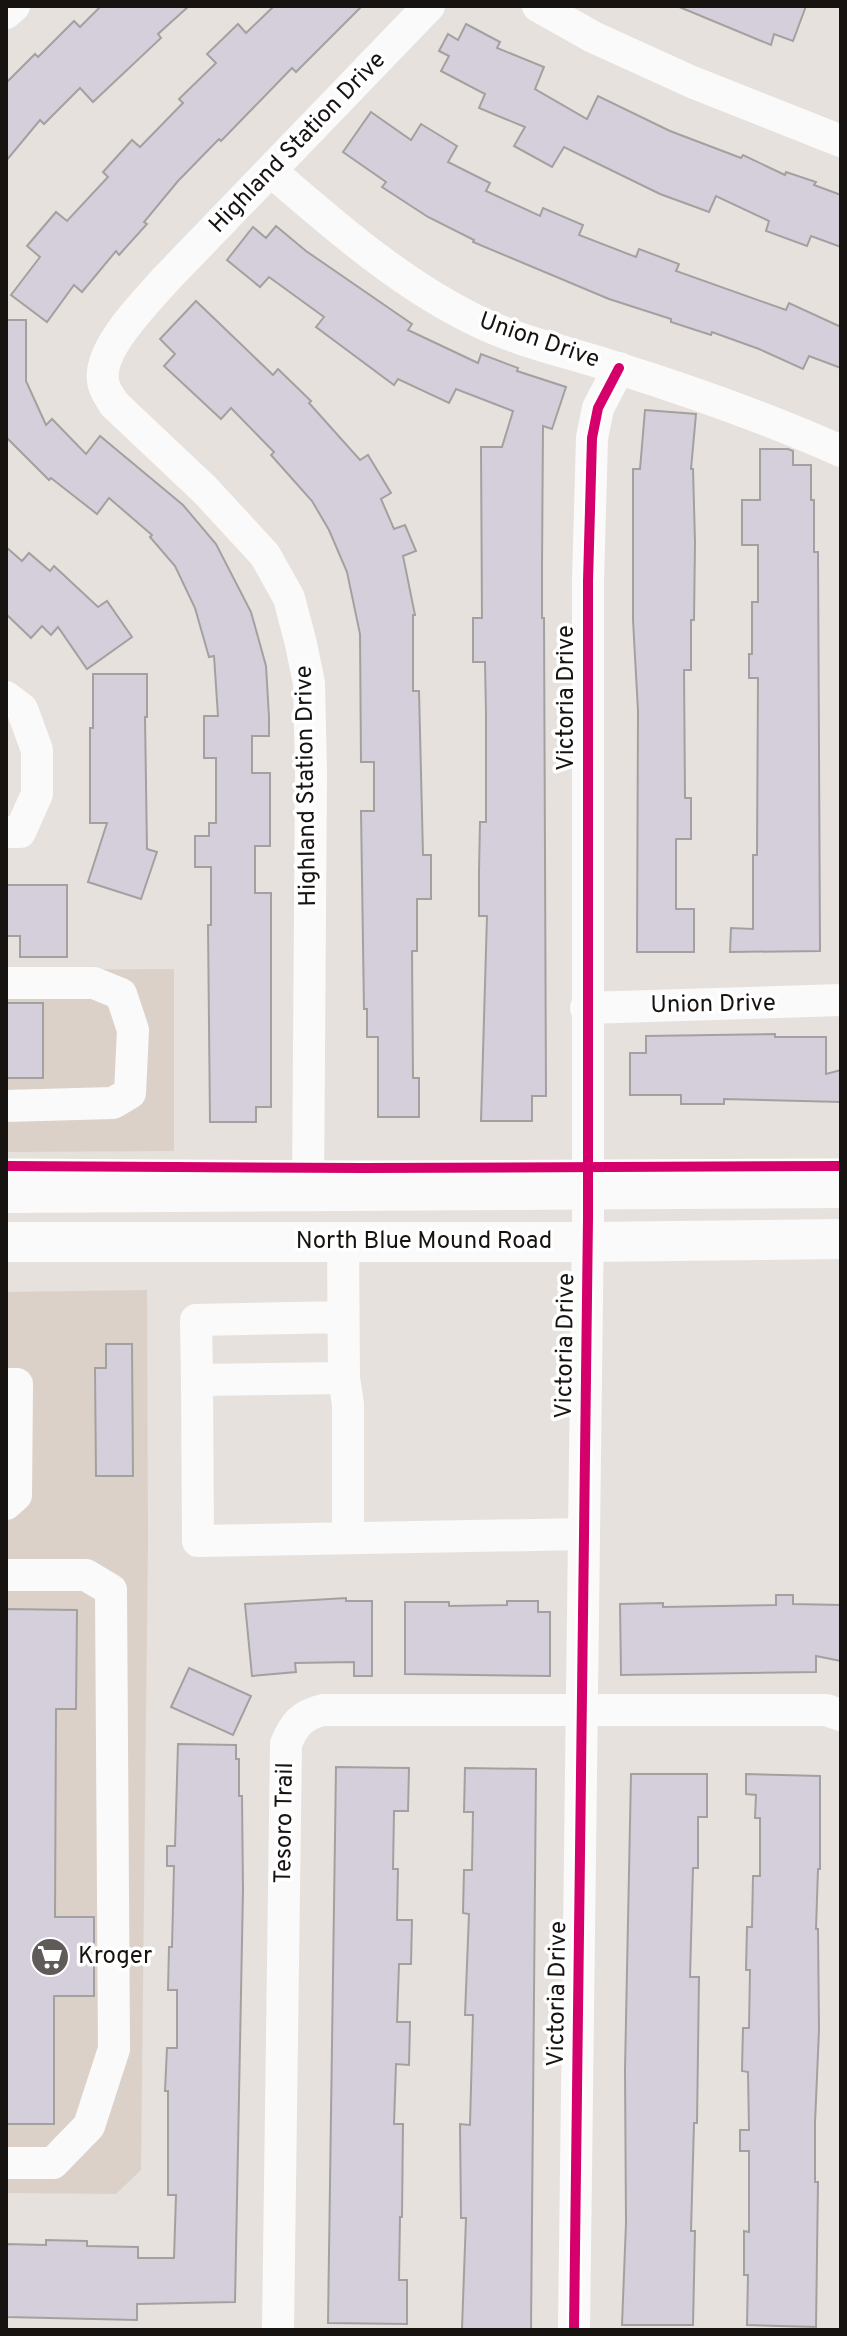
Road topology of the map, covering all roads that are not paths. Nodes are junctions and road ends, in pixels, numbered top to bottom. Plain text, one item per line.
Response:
1 (14, 6) edge
2 (429, 6) edge
3 (538, 6) edge
4 (6, 13) edge
5 (839, 134) edge
6 (271, 171) junction
7 (619, 368) junction
8 (841, 451) edge
9 (6, 697) edge
10 (13, 832) edge
11 (6, 983) edge
12 (841, 1000) edge
13 (586, 1008) junction
14 (6, 1106) edge
15 (841, 1188) edge
16 (587, 1189) junction
17 (308, 1191) junction
18 (6, 1193) edge
19 (841, 1239) edge
20 (6, 1242) edge
21 (343, 1242) junction
22 (587, 1242) junction
23 (343, 1317) junction
24 (344, 1378) junction
25 (197, 1380) junction
26 (6, 1384) edge
27 (9, 1498) edge
28 (584, 1534) junction
29 (348, 1538) junction
30 (6, 1575) edge
31 (581, 1710) junction
32 (841, 1715) edge
33 (6, 2163) edge
34 (278, 2330) edge
35 (574, 2330) edge

1 - 4 street
2 - 6 street, Highland Station Drive
3 - 5 street
6 - 7 street, Union Drive
6 - 17 street, Highland Station Drive
7 - 8 street, Union Drive
7 - 13 street, Victoria Drive
9 - 10 street
11 - 14 street
12 - 13 street, Union Drive
13 - 16 street, Victoria Drive
15 - 16 main road
16 - 17 main road
16 - 22 street, Victoria Drive
17 - 18 main road
19 - 22 main road, North Blue Mound Road
20 - 21 main road, North Blue Mound Road
21 - 22 main road, North Blue Mound Road
21 - 23 street
22 - 28 street, Victoria Drive
23 - 24 street
23 - 25 street
24 - 25 street
24 - 29 street
25 - 29 street
26 - 27 street
28 - 29 street
28 - 31 street, Victoria Drive
30 - 33 street
31 - 32 street, Tesoro Trail
31 - 34 street, Tesoro Trail
31 - 35 street, Victoria Drive

